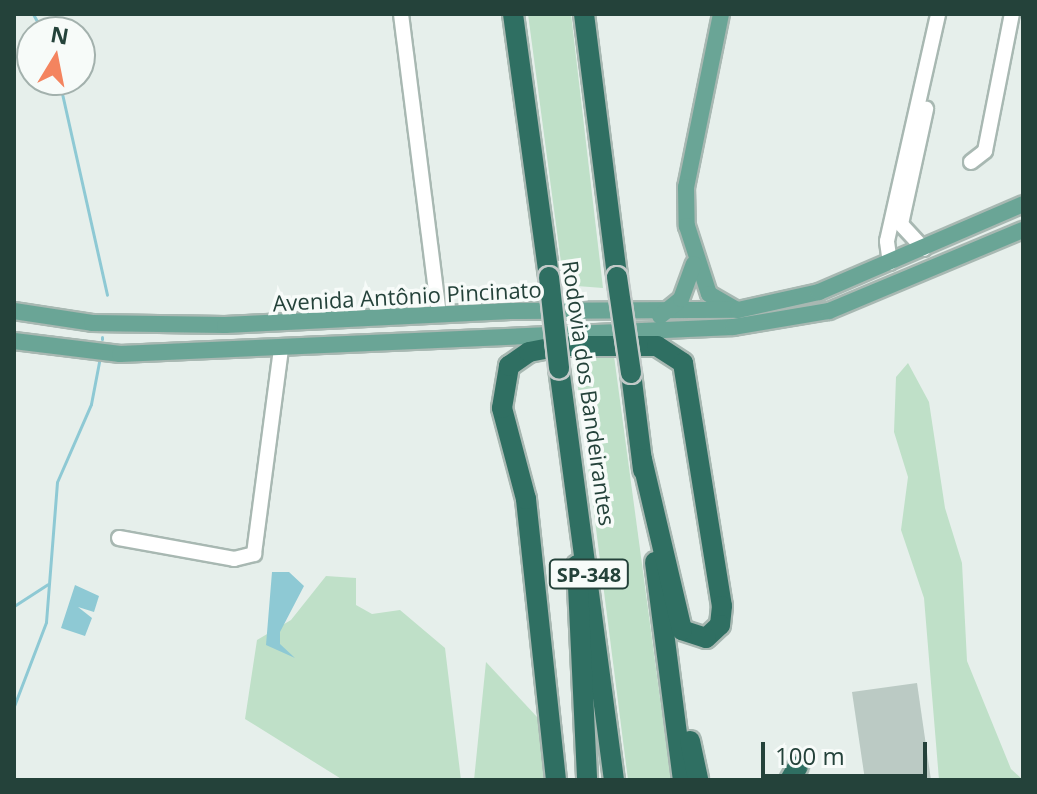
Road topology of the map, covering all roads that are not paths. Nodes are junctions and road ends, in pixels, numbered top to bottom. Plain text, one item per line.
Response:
1 (401, 14) edge
2 (513, 14) edge
3 (584, 14) edge
4 (721, 14) edge
5 (938, 14) edge
6 (947, 14) edge
7 (1012, 14) edge
8 (971, 162) dead end
9 (1023, 204) edge
10 (1023, 230) edge
11 (924, 249) junction
12 (890, 263) junction
13 (694, 264) junction
14 (930, 273) junction
15 (738, 310) junction
16 (14, 311) edge
17 (439, 313) junction
18 (660, 316) junction
19 (260, 324) junction
20 (225, 325) junction
21 (14, 341) edge
22 (281, 348) junction
23 (144, 353) junction
24 (642, 459) junction
25 (579, 489) junction
26 (119, 538) dead end
27 (668, 669) junction
28 (556, 780) edge
29 (587, 780) edge
30 (614, 780) edge
31 (683, 780) edge
32 (698, 780) edge

1 - 17 street
2 - 25 highway, Rodovia dos Bandeirantes / SP-348, bridge
3 - 24 highway, Rodovia dos Bandeirantes / SP-348, bridge
4 - 13 main road
5 - 12 street
6 - 11 street
7 - 8 street
9 - 11 main road, Avenida Antônio Pincinato
10 - 14 main road, Avenida Antônio Pincinato
11 - 12 main road, Avenida Antônio Pincinato
12 - 14 main road
12 - 15 main road, Avenida Antônio Pincinato
13 - 15 main road
13 - 18 main road
14 - 22 main road, Avenida Antônio Pincinato
15 - 18 main road, Avenida Antônio Pincinato
16 - 20 main road, Avenida Antônio Pincinato
17 - 18 main road, Avenida Antônio Pincinato
17 - 19 main road, Avenida Antônio Pincinato
19 - 20 main road, Avenida Antônio Pincinato
19 - 22 main road
20 - 23 main road
21 - 23 main road, Avenida Antônio Pincinato
22 - 23 main road, Avenida Antônio Pincinato
22 - 26 street
24 - 27 highway, Rodovia dos Bandeirantes / SP-348
24 - 28 highway
25 - 29 highway
25 - 30 highway, Rodovia dos Bandeirantes / SP-348
27 - 31 highway, Rodovia dos Bandeirantes / SP-348
27 - 32 highway

